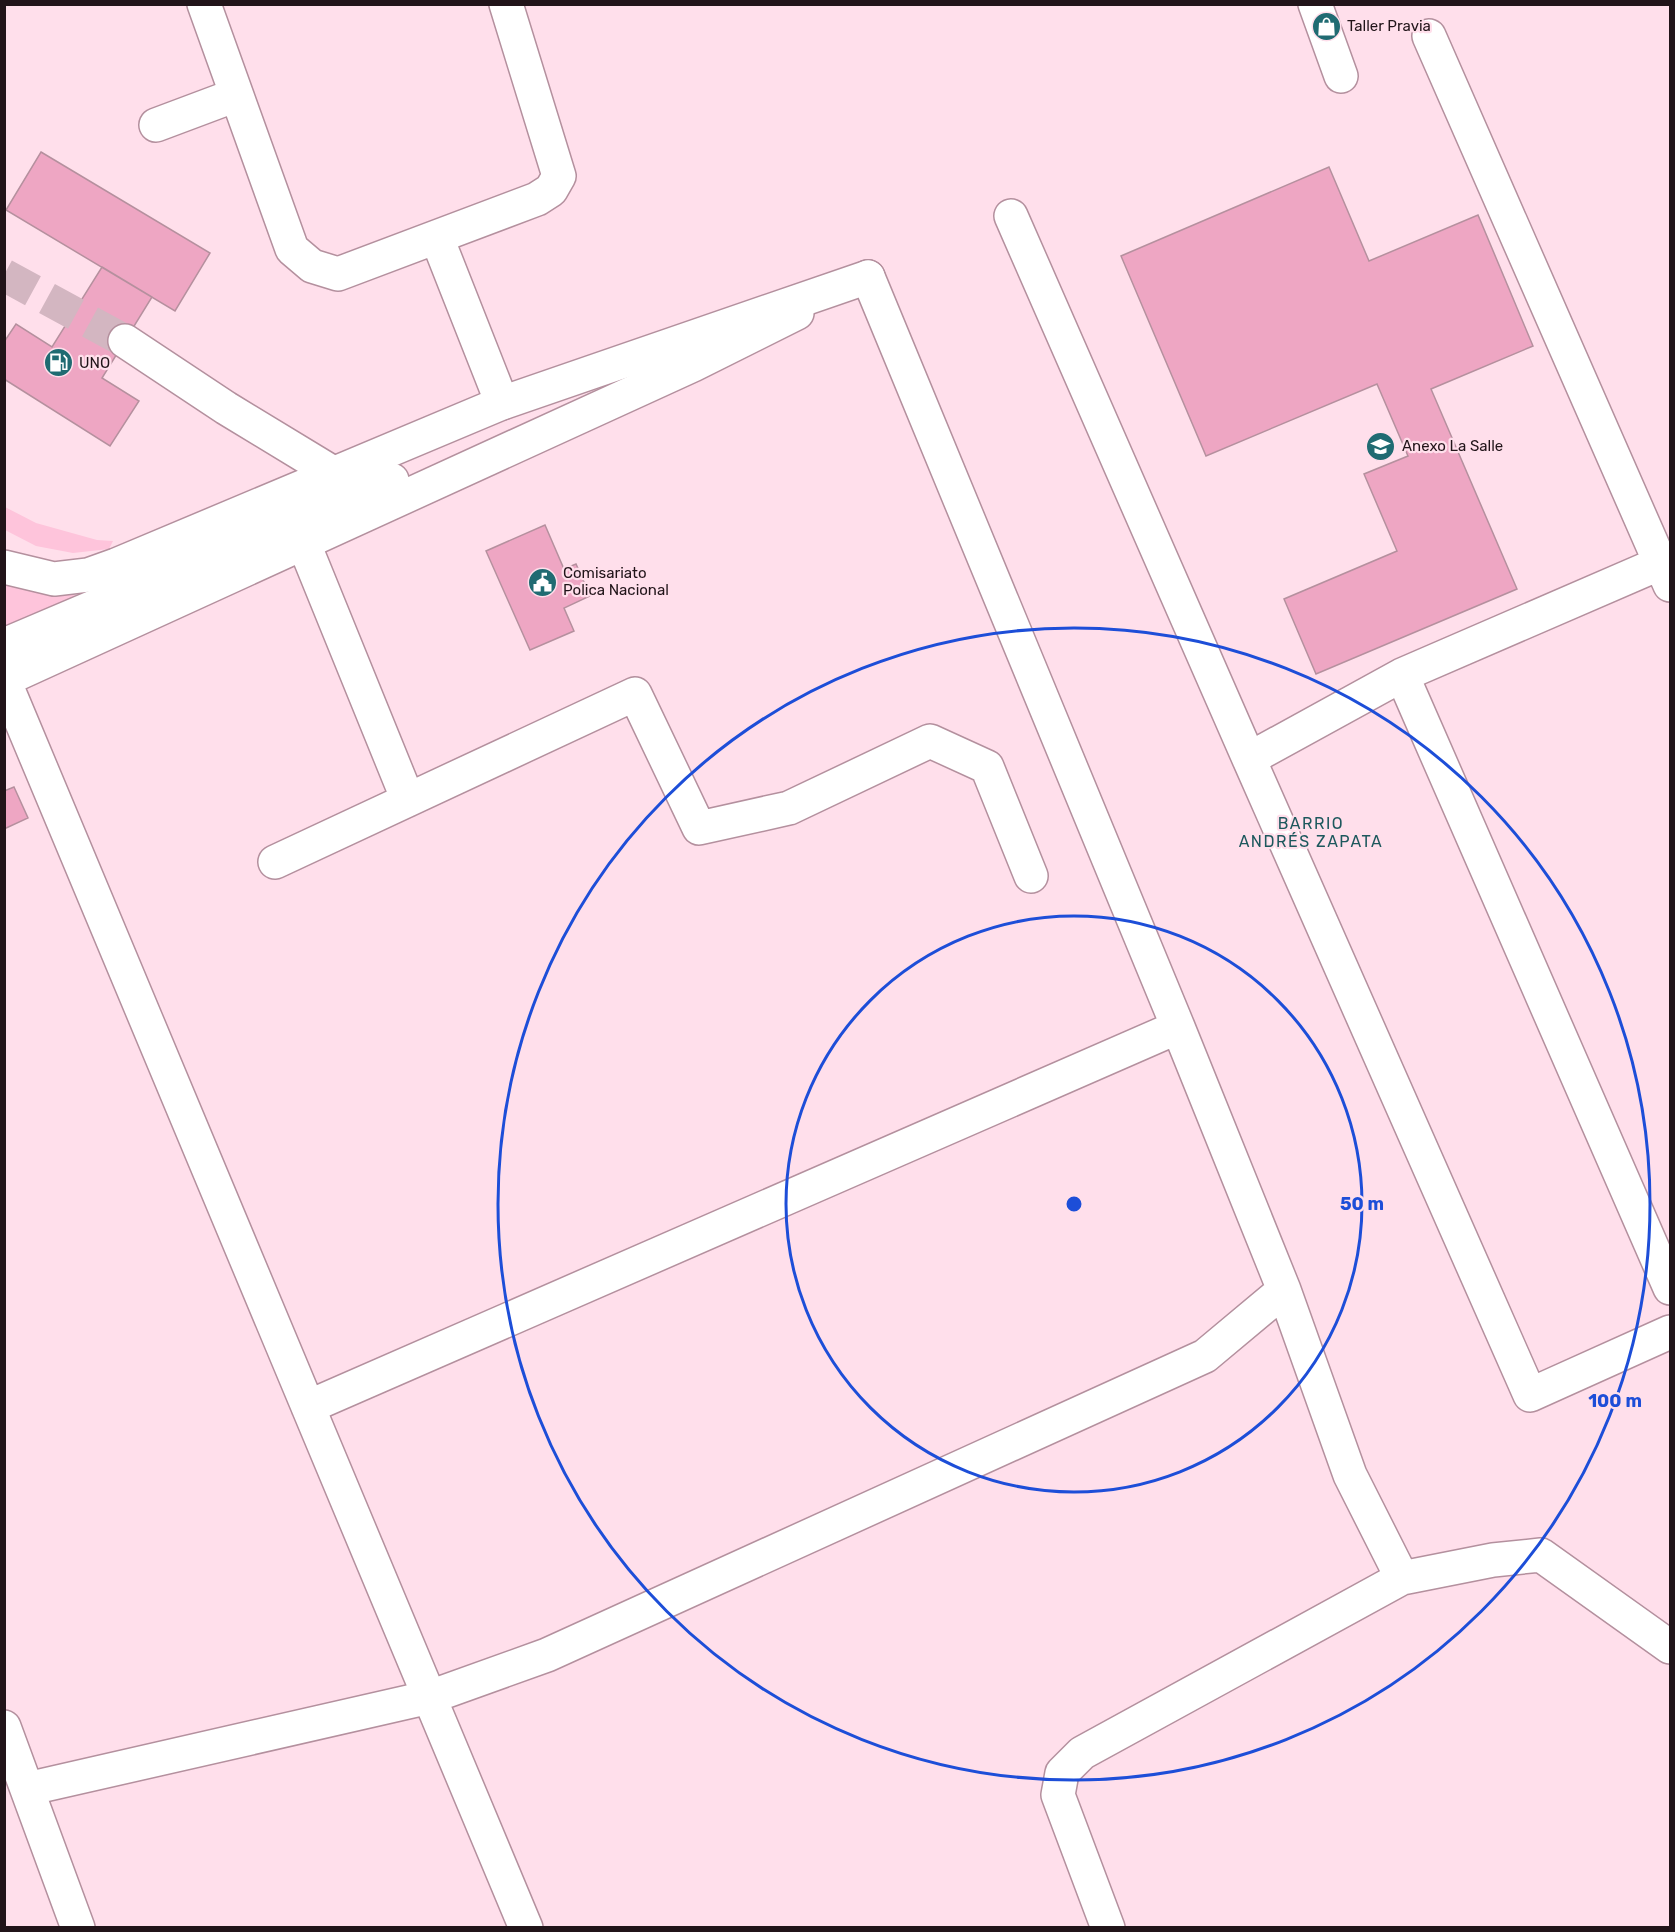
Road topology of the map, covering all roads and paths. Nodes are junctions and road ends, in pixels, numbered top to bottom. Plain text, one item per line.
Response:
1 (204, 4) edge
2 (506, 4) edge
3 (1315, 4) edge
4 (1429, 36) dead end
5 (1341, 76) dead end
6 (236, 95) junction
7 (156, 125) dead end
8 (1011, 216) dead end
9 (437, 238) junction
10 (868, 277) junction
11 (125, 341) tunnel mouth
12 (502, 403) junction
13 (333, 473) junction
14 (304, 544) junction
15 (4, 567) edge
16 (1668, 569) edge
17 (4, 645) edge
18 (1402, 675) junction
19 (4, 681) edge
20 (1249, 759) junction
21 (408, 800) junction
22 (275, 862) dead end
23 (1031, 876) dead end
24 (1178, 1027) junction
25 (1671, 1288) edge
26 (1284, 1290) junction
27 (1671, 1332) edge
28 (308, 1407) junction
29 (1402, 1578) junction
30 (1671, 1647) edge
31 (430, 1697) junction
32 (4, 1727) edge
33 (27, 1789) junction
34 (78, 1928) edge
35 (526, 1928) edge
36 (1108, 1928) edge

1 - 6 main road
2 - 9 main road
3 - 5 main road
4 - 16 main road
6 - 7 main road
6 - 9 main road
8 - 20 main road
9 - 12 main road
10 - 12 main road
10 - 14 main road
10 - 17 main road
10 - 24 main road
11 - 13 main road
12 - 13 main road
13 - 15 main road
14 - 19 main road
14 - 21 main road
16 - 18 main road
18 - 20 main road
18 - 25 main road
19 - 28 main road
20 - 27 main road
21 - 22 main road
21 - 23 main road
24 - 26 main road
24 - 28 main road
26 - 29 main road
26 - 31 main road
28 - 31 main road
29 - 30 main road
29 - 36 main road
31 - 33 main road
31 - 35 main road
32 - 33 main road
33 - 34 main road

